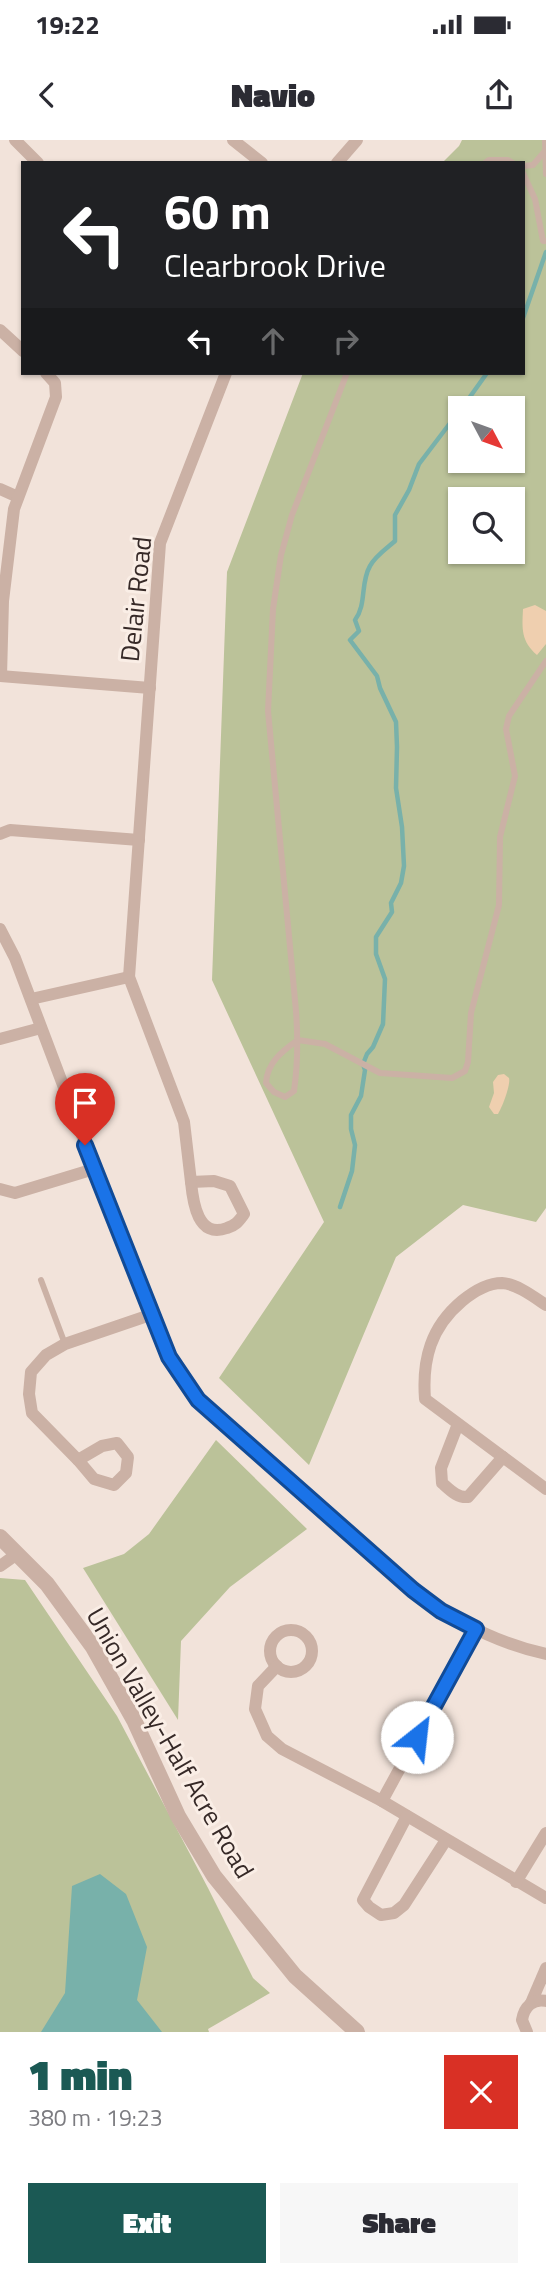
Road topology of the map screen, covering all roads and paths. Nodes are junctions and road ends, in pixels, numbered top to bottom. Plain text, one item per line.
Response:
1 (15, 140) edge
2 (233, 140) edge
3 (357, 140) edge
4 (545, 140) edge
5 (545, 151) edge
6 (36, 161) edge
7 (259, 161) edge
8 (339, 161) edge
9 (488, 161) edge
10 (510, 161) edge
11 (525, 166) edge
12 (546, 174) edge
13 (525, 177) edge
14 (546, 241) edge
15 (0, 330) edge
16 (21, 350) edge
17 (48, 375) edge
18 (225, 375) edge
19 (345, 375) edge
20 (0, 489) edge
21 (18, 497) junction
22 (546, 661) edge
23 (0, 676) edge
24 (150, 688) junction
25 (0, 834) edge
26 (139, 840) junction
27 (0, 929) edge
28 (129, 977) junction
29 (31, 999) junction
30 (41, 1028) junction
31 (0, 1039) edge
32 (298, 1040) junction
33 (94, 1168) junction
34 (191, 1182) junction
35 (0, 1189) edge
36 (41, 1280) dead end
37 (546, 1305) edge
38 (150, 1315) junction
39 (65, 1344) junction
40 (458, 1424) junction
41 (503, 1457) junction
42 (78, 1460) dead end
43 (546, 1489) edge
44 (0, 1538) edge
45 (16, 1554) junction
46 (0, 1566) edge
47 (476, 1629) junction
48 (546, 1654) edge
49 (277, 1667) dead end
50 (382, 1801) junction
51 (407, 1816) junction
52 (546, 1833) edge
53 (446, 1840) junction
54 (516, 1882) junction
55 (546, 1898) edge
56 (546, 1968) edge
57 (546, 2001) edge
58 (531, 2003) junction
59 (357, 2032) edge
60 (527, 2032) edge

1 - 6 street
2 - 7 street
3 - 8 street
4 - 5 lane
5 - 11 lane
5 - 12 lane
9 - 10 lane
13 - 14 lane
15 - 16 street
17 - 21 street
18 - 24 street, Delair Road
19 - 32 lane
20 - 21 street
21 - 23 street
22 - 32 lane
23 - 24 street
24 - 26 street, Delair Road
25 - 26 street
26 - 28 street, Delair Road
27 - 29 street
28 - 29 street
28 - 34 street
29 - 30 street
30 - 31 street
30 - 33 street
32 - 32 lane
33 - 35 street
33 - 38 street
34 - 34 street
36 - 39 lane
37 - 40 street
38 - 39 street
38 - 47 street
39 - 42 street
40 - 41 street
40 - 41 street
41 - 43 street
44 - 45 street, Union Valley-Half Acre Road
45 - 46 street
45 - 59 street, Union Valley-Half Acre Road
47 - 48 street
47 - 50 street
49 - 50 street
50 - 51 street
51 - 53 street
51 - 53 street
52 - 54 street
53 - 54 street
54 - 55 street
56 - 58 street
57 - 58 street
58 - 60 street

